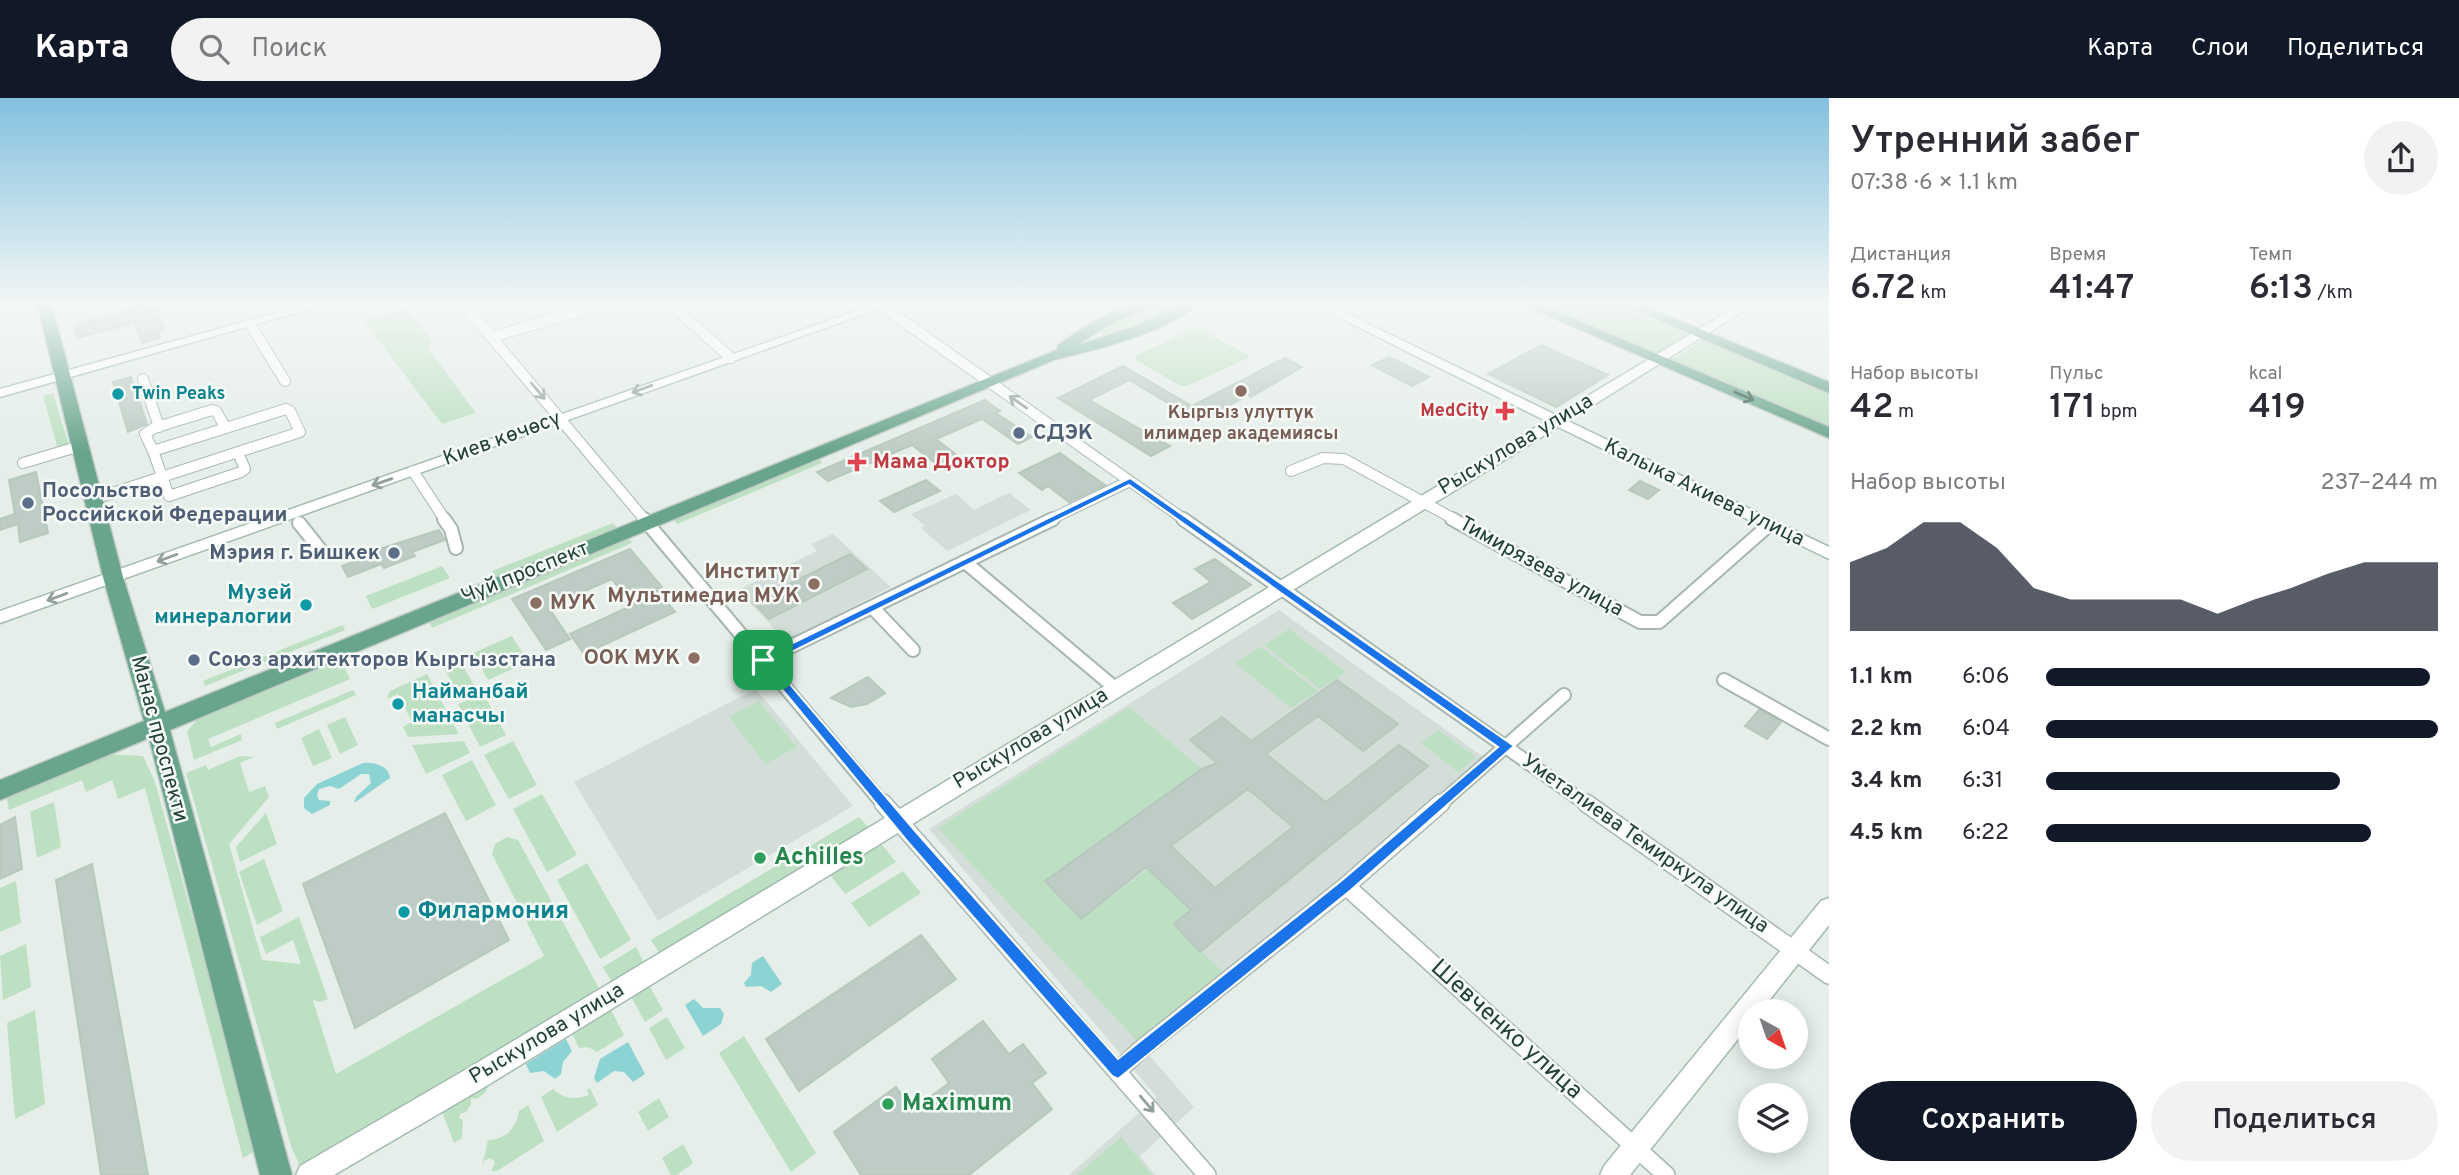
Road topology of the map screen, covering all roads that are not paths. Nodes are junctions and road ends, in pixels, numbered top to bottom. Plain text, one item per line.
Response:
1 (57, 352) edge
2 (148, 352) edge
3 (267, 352) edge
4 (505, 352) edge
5 (725, 352) edge
6 (747, 352) edge
7 (949, 352) edge
8 (1056, 352) edge
9 (1067, 352) edge
10 (1416, 352) edge
11 (1642, 352) edge
12 (1669, 352) edge
13 (1745, 352) edge
14 (1049, 357) junction
15 (731, 358) junction
16 (1658, 359) junction
17 (63, 376) junction
18 (143, 379) dead end
19 (285, 381) dead end
20 (989, 382) junction
21 (1829, 388) edge
22 (0, 393) edge
23 (562, 418) junction
24 (1556, 421) junction
25 (159, 427) junction
26 (225, 427) junction
27 (1829, 433) edge
28 (80, 446) junction
29 (153, 451) junction
30 (238, 453) junction
31 (23, 463) dead end
32 (413, 471) junction
33 (1291, 471) dead end
34 (161, 478) junction
35 (1130, 481) junction
36 (94, 499) junction
37 (1423, 502) junction
38 (299, 523) dead end
39 (647, 523) junction
40 (1769, 525) junction
41 (456, 548) dead end
42 (323, 554) dead end
43 (1829, 554) edge
44 (965, 562) junction
45 (113, 577) junction
46 (1280, 588) junction
47 (872, 607) junction
48 (0, 617) edge
49 (914, 650) dead end
50 (763, 660) junction
51 (1724, 680) dead end
52 (1115, 688) junction
53 (1564, 695) dead end
54 (158, 724) junction
55 (1829, 739) edge
56 (1507, 746) junction
57 (0, 790) edge
58 (897, 820) junction
59 (1346, 886) junction
60 (1829, 908) edge
61 (1794, 950) junction
62 (1829, 975) edge
63 (1118, 1071) junction
64 (1635, 1147) junction
65 (276, 1175) edge
66 (309, 1175) edge
67 (1207, 1175) edge
68 (1613, 1175) edge
69 (1666, 1175) edge

1 - 17 main road, Манас проспекти
2 - 17 street
3 - 19 street
4 -> 23 street
5 - 15 street
6 - 15 street, Киев көчөсү
7 - 20 street, Уметалиева Темиркула улица
8 - 14 main road, Чуй проспект
9 - 14 main road, Чуй проспект
10 - 24 street, Калыка Акиева улица
11 - 16 main road
12 - 16 street, Рыскулова улица
13 - 21 main road
14 - 20 main road, Чуй проспект
15 -> 23 street, Киев көчөсү
16 - 24 street, Рыскулова улица
16 -> 27 main road
17 - 22 street
17 - 28 main road, Манас проспекти
18 - 25 street
35 -> 20 street, Уметалиева Темиркула улица
20 - 39 main road, Чуй проспект
23 - 32 street, Киев көчөсү
23 - 39 street
24 - 37 street, Рыскулова улица
24 - 40 street, Калыка Акиева улица
25 - 26 street
25 - 29 street
26 - 29 street
26 - 30 street
28 - 31 street
28 - 36 main road, Манас проспекти
29 - 34 street
30 - 34 street
30 - 34 street
32 - 41 street
32 -> 45 street, Киев көчөсү
33 - 37 street, Тимирязева улица
34 - 36 street
35 - 44 street
35 - 46 street, Уметалиева Темиркула улица
36 - 45 main road, Манас проспекти
37 - 40 street, Тимирязева улица
37 - 46 street, Рыскулова улица
38 - 42 street
39 - 50 street
39 - 54 main road, Чуй проспект
40 - 43 street, Калыка Акиева улица
44 - 47 street
44 - 52 street
45 -> 48 street, Киев көчөсү
45 - 54 main road, Манас проспекти
46 - 52 street, Рыскулова улица
46 - 56 street, Уметалиева Темиркула улица
47 - 49 street
47 - 50 street
50 - 58 street
51 - 55 street
52 - 58 street, Рыскулова улица
53 - 56 street
54 - 57 main road, Чуй проспект
54 - 65 main road, Манас проспекти
56 - 59 street
56 - 61 street, Уметалиева Темиркула улица
58 - 63 street
58 - 66 street, Рыскулова улица
59 - 63 street
59 - 64 street, Шевченко улица
60 - 61 street
61 - 62 street, Уметалиева Темиркула улица
61 - 64 street
63 -> 67 street
64 - 68 street
64 - 69 street, Шевченко улица

